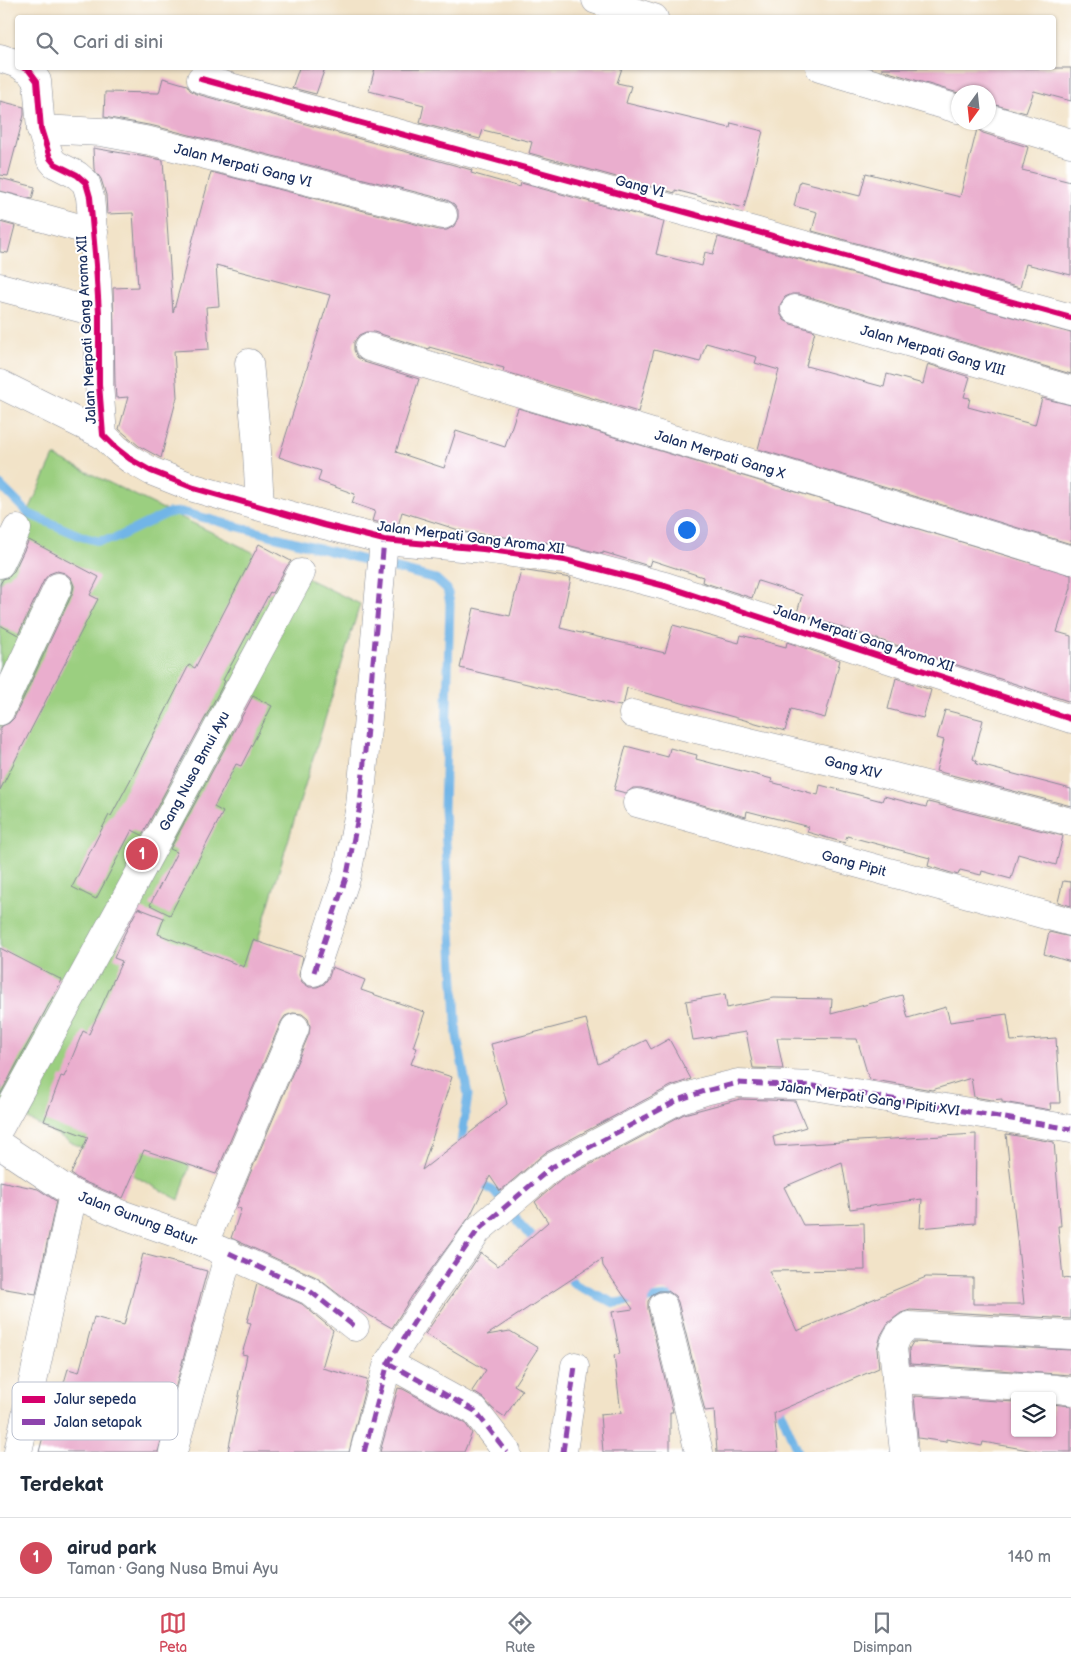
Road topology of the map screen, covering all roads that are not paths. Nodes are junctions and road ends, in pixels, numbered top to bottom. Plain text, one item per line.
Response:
1 (596, 0) edge
2 (644, 15) edge
3 (0, 58) edge
4 (15, 63) edge
5 (29, 70) edge
6 (827, 70) edge
7 (202, 79) dead end
8 (951, 107) edge
9 (996, 120) edge
10 (41, 129) junction
11 (1071, 143) edge
12 (0, 206) edge
13 (443, 215) dead end
14 (94, 232) junction
15 (0, 287) edge
16 (795, 309) dead end
17 (99, 313) junction
18 (1071, 318) edge
19 (369, 347) dead end
20 (249, 363) dead end
21 (0, 384) edge
22 (1071, 390) edge
23 (104, 435) junction
24 (260, 506) junction
25 (17, 529) dead end
26 (384, 540) junction
27 (1071, 560) edge
28 (0, 564) edge
29 (301, 573) dead end
30 (58, 587) dead end
31 (0, 711) edge
32 (633, 714) dead end
33 (1071, 719) edge
34 (637, 803) dead end
35 (1071, 822) edge
36 (1071, 922) edge
37 (314, 972) dead end
38 (295, 1028) dead end
39 (0, 1127) edge
40 (1071, 1129) edge
41 (0, 1145) edge
42 (73, 1194) junction
43 (217, 1248) junction
44 (663, 1306) dead end
45 (355, 1328) dead end
46 (1071, 1335) edge
47 (388, 1363) junction
48 (575, 1366) dead end
49 (896, 1379) junction
50 (33, 1382) edge
51 (1071, 1391) edge
52 (178, 1429) edge
53 (364, 1452) edge
54 (507, 1452) edge
55 (563, 1452) edge
56 (699, 1452) edge
57 (904, 1452) edge

1 - 2 street
3 - 4 street
5 - 10 street, Jalan Merpati Gang Aroma XII
6 - 8 street
7 - 18 street, Gang VI
9 - 11 street
10 - 13 street, Jalan Merpati Gang VI
10 - 14 street, Jalan Merpati Gang Aroma XII
12 - 14 street
14 - 17 street, Jalan Merpati Gang Aroma XII
15 - 17 street
16 - 22 street, Jalan Merpati Gang VIII
17 - 23 street, Jalan Merpati Gang Aroma XII
19 - 27 street, Jalan Merpati Gang X
20 - 24 street
21 - 23 street
23 - 24 street, Jalan Merpati Gang Aroma XII
24 - 26 street, Jalan Merpati Gang Aroma XII
25 - 28 street
26 - 33 street, Jalan Merpati Gang Aroma XII
26 - 37 street
29 - 39 street, Gang Nusa Bmui Ayu
30 - 31 street
32 - 35 street, Gang XIV
34 - 36 street, Gang Pipit
38 - 43 street
40 - 47 street, Jalan Merpati Gang Pipiti XVI
41 - 42 street, Jalan Gunung Batur
42 - 43 street, Jalan Gunung Batur
42 - 50 street
43 - 45 street, Jalan Gunung Batur
43 - 52 street
44 - 56 street
46 - 49 street
47 - 53 street, Jalan Merpati Gang Pipiti XVI
47 - 54 street
48 - 55 street
49 - 51 street
49 - 57 street

